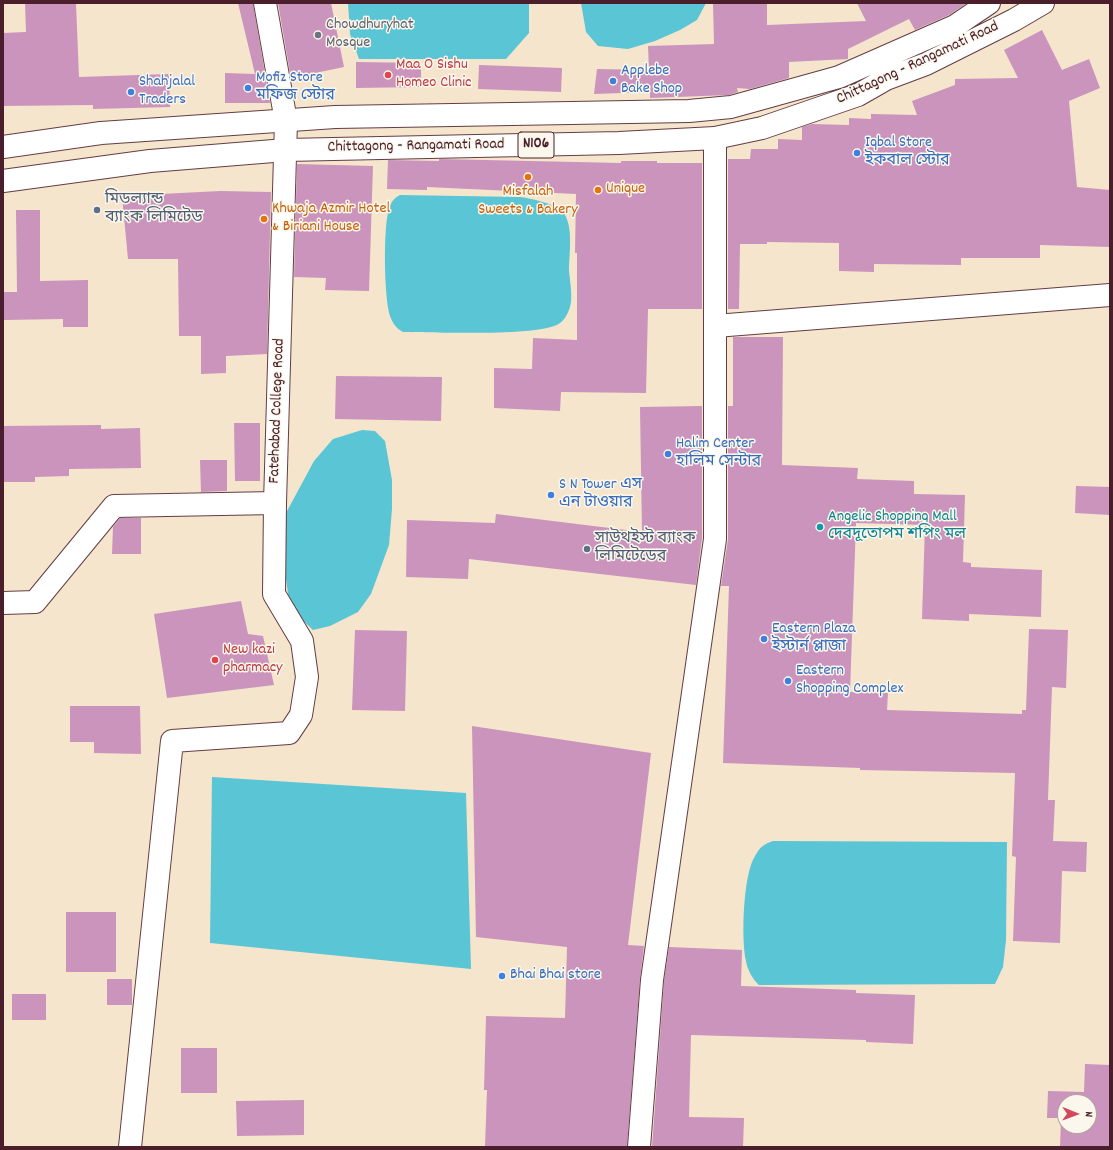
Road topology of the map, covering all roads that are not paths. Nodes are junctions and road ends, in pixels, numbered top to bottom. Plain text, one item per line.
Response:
1 (266, 3) edge
2 (989, 3) edge
3 (1043, 3) edge
4 (286, 120) junction
5 (715, 138) junction
6 (3, 147) edge
7 (286, 150) junction
8 (3, 181) edge
9 (1110, 295) edge
10 (715, 326) junction
11 (275, 504) junction
12 (3, 603) edge
13 (130, 1147) edge
14 (639, 1147) edge

1 - 4 main road, Fatehabad College Road
2 - 4 main road, Chittagong - Rangamati Road / N106
3 - 5 main road, Chittagong - Rangamati Road / N106
4 - 6 main road, Chittagong - Rangamati Road / N106
4 - 7 main road, Fatehabad College Road
5 - 7 main road, Chittagong - Rangamati Road / N106
5 - 10 main road
7 - 8 main road, Chittagong - Rangamati Road / N106
7 - 11 main road, Fatehabad College Road
9 - 10 main road
10 - 14 main road
11 - 12 main road, Fatehabad College Road
11 - 13 main road

